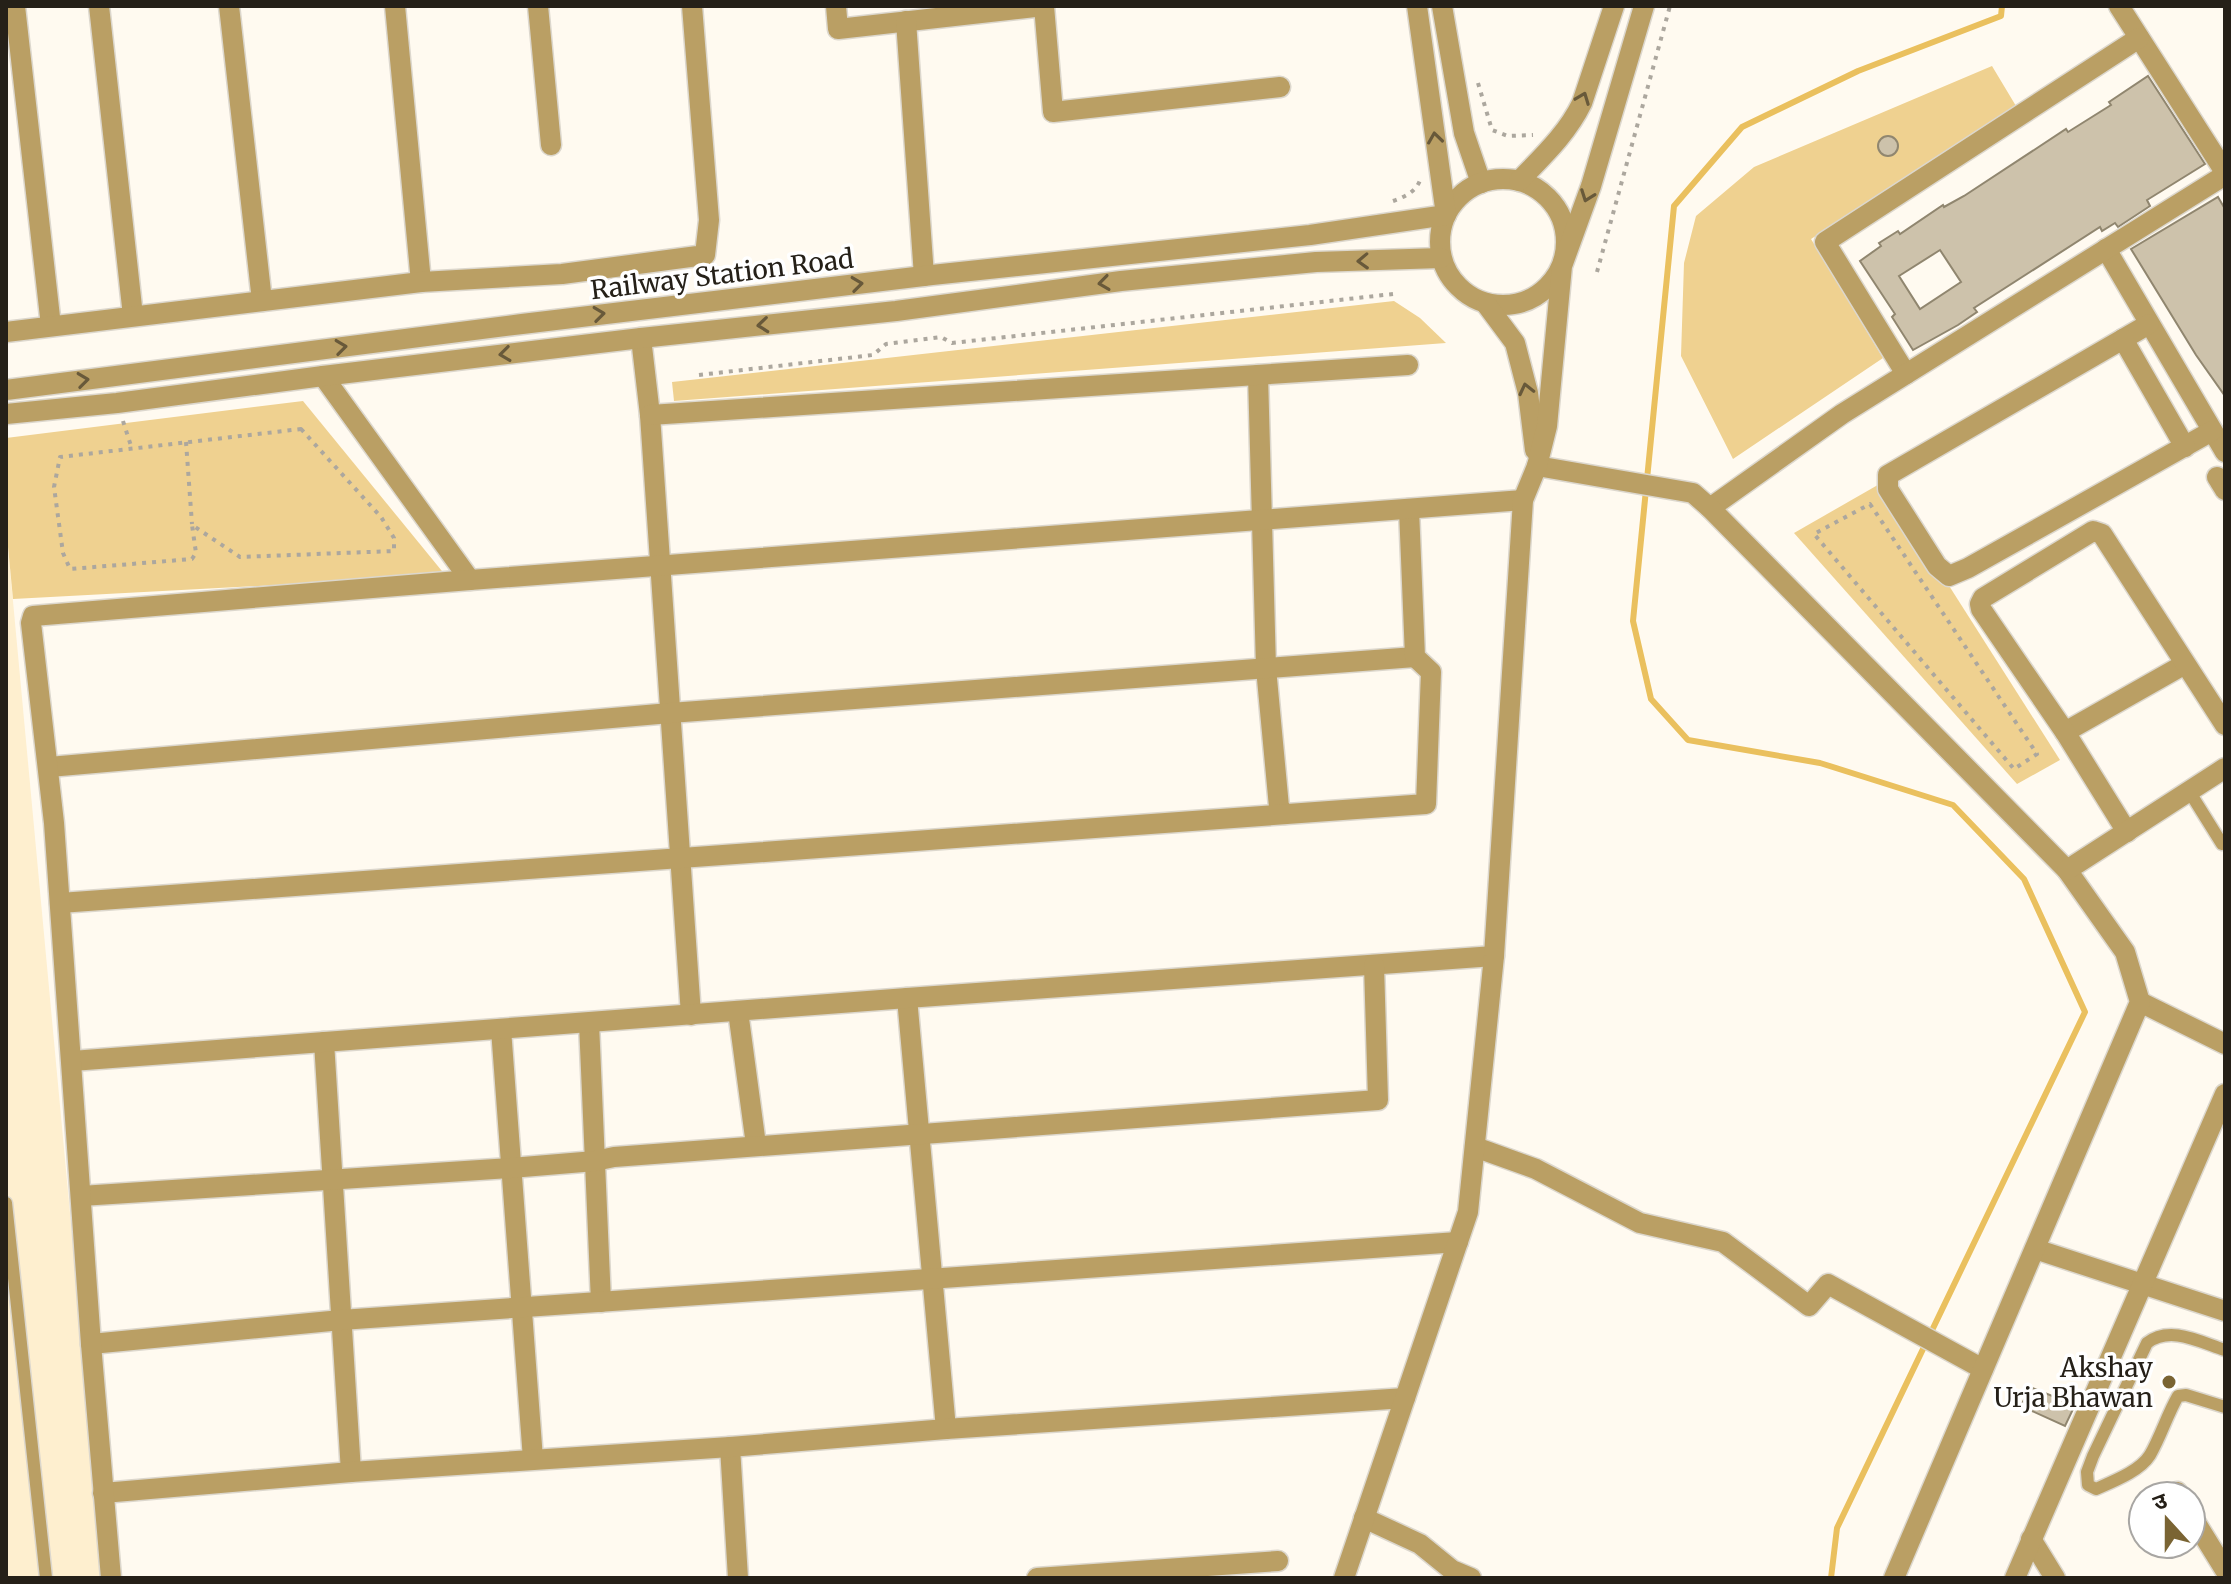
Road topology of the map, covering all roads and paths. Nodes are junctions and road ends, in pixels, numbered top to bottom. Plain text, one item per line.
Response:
1 (15, 6) edge
2 (99, 6) edge
3 (229, 6) edge
4 (395, 6) edge
5 (538, 6) edge
6 (692, 6) edge
7 (836, 6) edge
8 (1044, 6) edge
9 (1417, 6) edge
10 (1442, 6) edge
11 (1614, 6) edge
12 (1644, 6) edge
13 (1670, 6) edge
14 (2119, 6) edge
15 (906, 21) junction
16 (2139, 38) junction
17 (1476, 74) dead end
18 (1280, 87) dead end
19 (1543, 126) dead end
20 (551, 145) dead end
21 (1423, 172) dead end
22 (2225, 173) edge
23 (1519, 181) junction
24 (1481, 183) junction
25 (1391, 202) dead end
26 (1446, 215) junction
27 (2106, 249) junction
28 (1441, 258) junction
29 (1562, 266) junction
30 (1597, 272) dead end
31 (924, 276) junction
32 (421, 282) junction
33 (1393, 294) dead end
34 (262, 301) junction
35 (1486, 304) junction
36 (133, 316) junction
37 (2149, 324) junction
38 (51, 326) junction
39 (6, 332) edge
40 (641, 338) junction
41 (2123, 339) junction
42 (1408, 365) dead end
43 (1906, 374) junction
44 (699, 375) dead end
45 (1258, 375) junction
46 (323, 376) junction
47 (6, 390) edge
48 (117, 403) junction
49 (6, 414) edge
50 (650, 415) junction
51 (2212, 431) junction
52 (186, 442) junction
53 (2185, 447) junction
54 (132, 449) junction
55 (2225, 452) edge
56 (1537, 466) junction
57 (1523, 500) junction
58 (1710, 508) junction
59 (1410, 509) junction
60 (1262, 520) junction
61 (192, 525) junction
62 (660, 566) junction
63 (470, 580) junction
64 (1415, 657) junction
65 (2185, 664) junction
66 (1266, 668) junction
67 (670, 713) junction
68 (2225, 725) edge
69 (2065, 732) junction
70 (2037, 754) joint
71 (49, 767) junction
72 (2225, 768) edge
73 (2189, 791) junction
74 (1285, 814) junction
75 (2127, 832) junction
76 (2222, 844) dead end
77 (680, 858) junction
78 (2067, 870) junction
79 (60, 903) junction
80 (1494, 956) junction
81 (1374, 965) junction
82 (907, 998) junction
83 (2140, 1002) junction
84 (738, 1011) junction
85 (691, 1015) junction
86 (589, 1023) junction
87 (501, 1029) junction
88 (324, 1042) junction
89 (2225, 1044) edge
90 (72, 1061) junction
91 (2225, 1094) edge
92 (919, 1133) junction
93 (756, 1145) junction
94 (1475, 1147) junction
95 (595, 1161) junction
96 (511, 1168) junction
97 (332, 1180) junction
98 (81, 1196) junction
99 (6, 1203) edge
100 (1458, 1242) junction
101 (2035, 1249) junction
102 (932, 1277) junction
103 (2142, 1284) junction
104 (601, 1302) junction
105 (522, 1307) junction
106 (2225, 1311) edge
107 (341, 1320) junction
108 (91, 1344) junction
109 (2225, 1350) edge
110 (1983, 1369) junction
111 (1405, 1398) junction
112 (2225, 1407) edge
113 (946, 1429) junction
114 (730, 1447) junction
115 (533, 1459) junction
116 (351, 1472) junction
117 (103, 1493) junction
118 (1364, 1518) junction
119 (2031, 1539) junction
120 (2207, 1541) edge
121 (1278, 1561) dead end
122 (2225, 1570) edge
123 (46, 1578) edge
124 (111, 1578) edge
125 (738, 1578) edge
126 (1037, 1578) edge
127 (1344, 1578) edge
128 (1471, 1578) edge
129 (1894, 1578) edge
130 (2015, 1578) edge
131 (2055, 1578) edge

1 - 38 street
2 - 36 street
3 - 34 street
4 - 32 street
5 - 20 street
6 - 32 street
7 - 15 street
8 - 15 street
8 - 18 street
26 -> 9 street
10 - 24 street
23 -> 11 street
12 -> 29 street
13 - 30 path
14 - 16 street
15 - 31 street
16 - 22 street
16 - 43 street
17 - 19 path
21 - 25 path
22 - 27 street
23 - 24 street
23 - 29 street
24 - 26 street
26 - 28 street
26 - 31 street, Railway Station Road
27 - 37 street
27 - 43 street
28 - 35 street
28 -> 40 street, Railway Station Road
29 - 35 street
29 - 56 street
47 -> 31 street, Railway Station Road
32 - 34 street
33 - 44 path
34 - 36 street
56 -> 35 street
36 - 38 street
37 - 41 street
37 - 51 street
38 - 39 street
40 -> 46 street, Railway Station Road
40 - 50 street
41 - 53 street
41 - 53 street
42 - 45 street
43 - 58 street
45 - 50 street
45 - 60 street
46 - 48 street, Railway Station Road
46 - 63 street
48 - 49 street, Railway Station Road
48 - 54 path
50 - 62 street
51 - 53 street
51 - 55 street
52 - 54 path
52 - 61 path
52 - 61 path
54 - 61 path
56 - 57 street
56 - 58 street
57 - 59 street
57 - 80 street
58 - 78 street
59 - 60 street
59 - 64 street
60 - 62 street
60 - 66 street
62 - 63 street
62 - 67 street
63 - 71 street
64 - 66 street
64 - 74 street
65 - 68 street
65 - 69 street
65 - 69 street
66 - 67 street
66 - 74 street
67 - 71 street
67 - 77 street
69 - 75 street
70 - 70 path
71 - 79 street
72 - 73 street
73 - 75 street
73 - 76 lane
74 - 77 street
75 - 78 street
77 - 79 street
77 - 85 street
78 - 83 street
79 - 90 street
80 - 81 street
80 - 94 street
81 - 82 street
81 - 92 street
82 - 84 street
82 - 92 street
83 - 89 street
83 - 101 street
84 - 85 street
84 - 93 street
85 - 86 street
86 - 87 street
86 - 95 street
87 - 88 street
87 - 96 street
88 - 90 street
88 - 97 street
90 - 98 street
91 - 103 street
92 - 93 street
92 - 102 street
93 - 95 street
94 - 100 street
94 - 110 street
95 - 96 street
95 - 104 street
96 - 97 street
96 - 105 street
97 - 98 street
97 - 107 street
98 - 108 street
99 - 123 lane
100 - 102 street
100 - 111 street
101 - 103 street
101 - 110 street
102 - 104 street
102 - 113 street
103 - 106 street
103 - 119 street
104 - 105 street
105 - 107 street
105 - 115 street
107 - 108 street
107 - 116 street
108 - 117 street
109 - 112 lane
110 - 129 street
111 - 113 street
111 - 118 street
113 - 114 street
114 - 115 street
114 - 125 street
115 - 116 street
116 - 117 street
117 - 124 street
118 - 127 street
118 - 128 street
119 - 130 street
119 - 131 street
120 - 122 street
121 - 126 street

